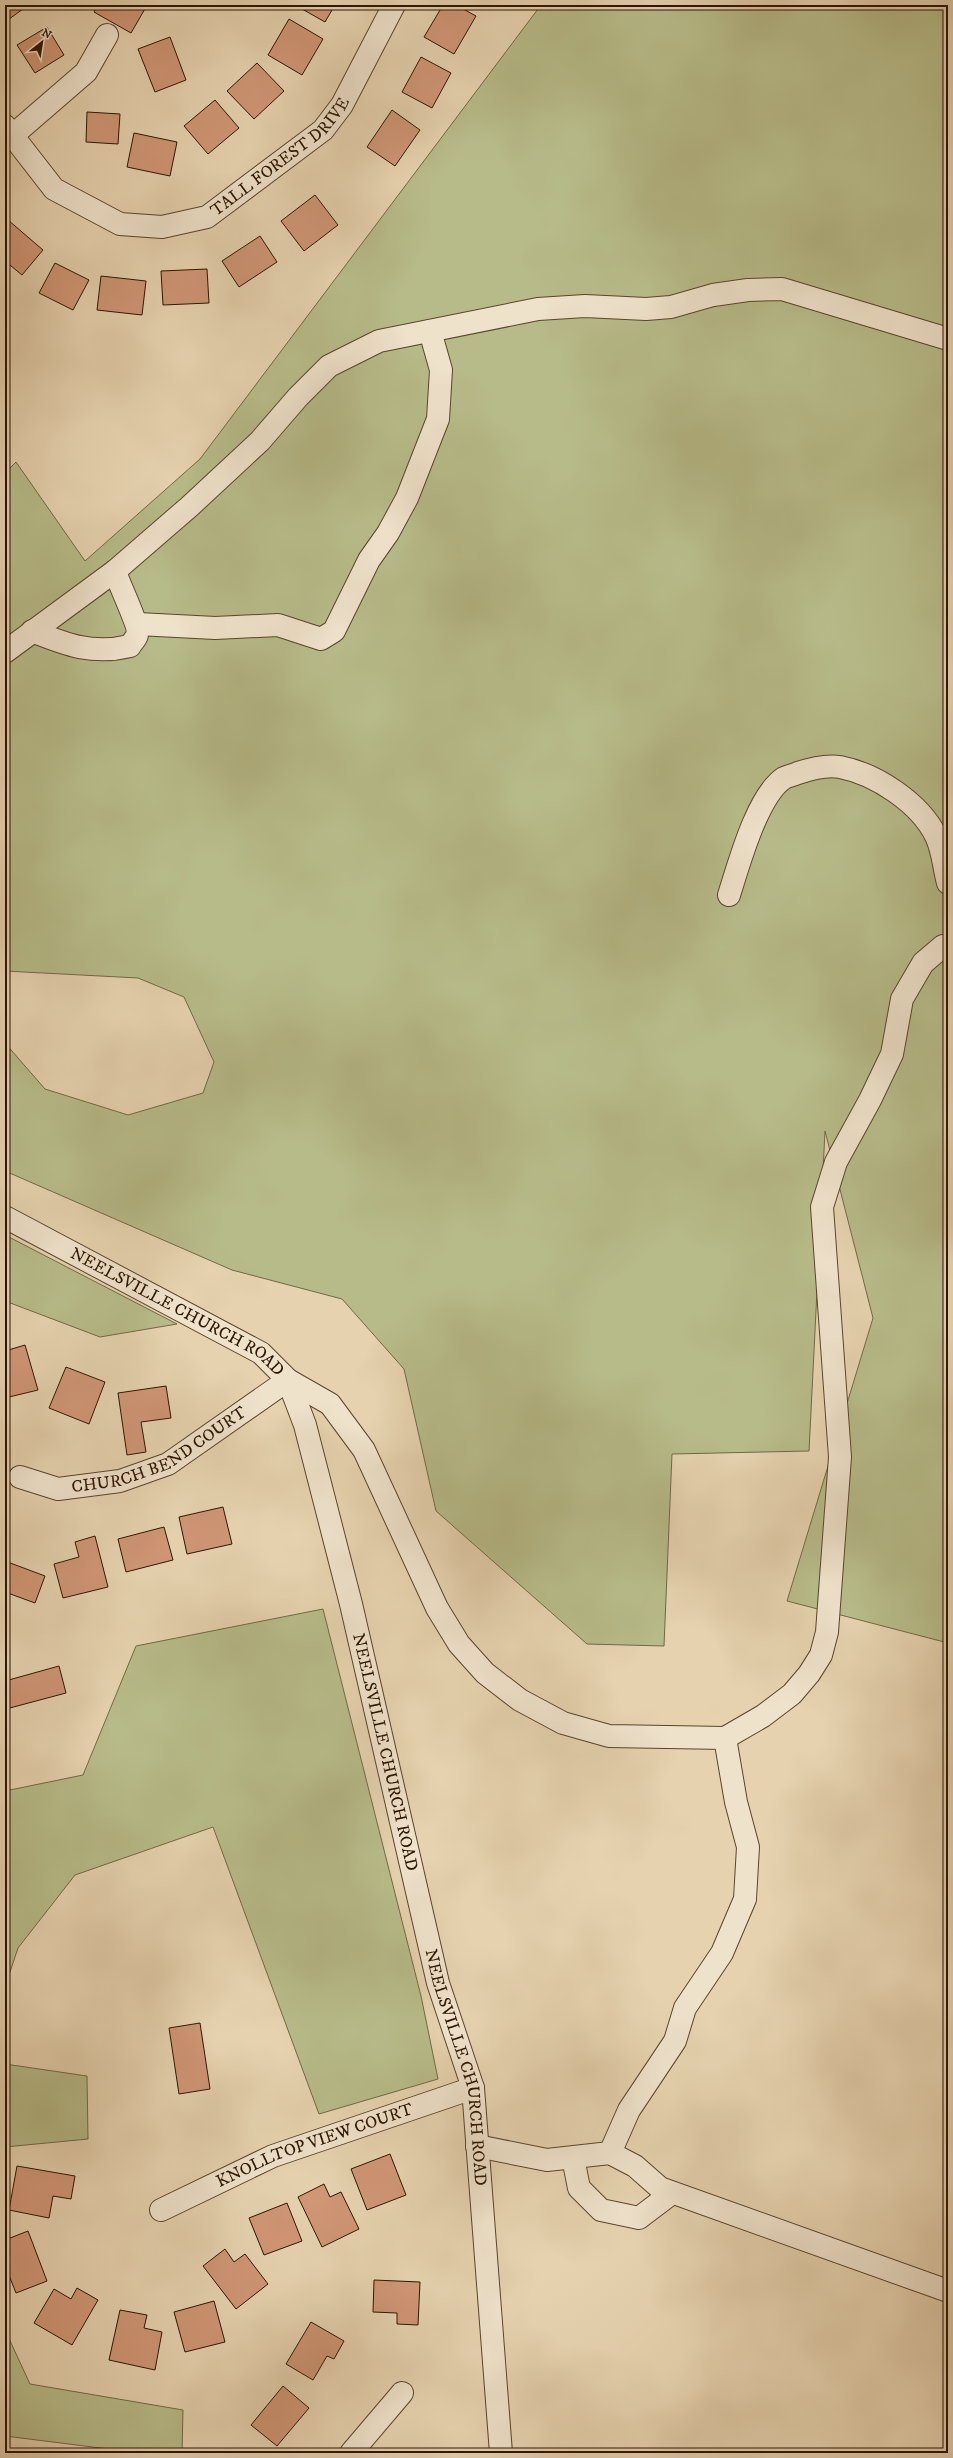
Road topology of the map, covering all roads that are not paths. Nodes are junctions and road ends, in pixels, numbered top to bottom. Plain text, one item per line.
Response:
1 (394, 5) edge
2 (107, 35) dead end
3 (9, 131) edge
4 (430, 330) junction
5 (948, 340) edge
6 (115, 571) junction
7 (138, 624) junction
8 (32, 631) junction
9 (5, 652) edge
10 (948, 883) edge
11 (729, 895) dead end
12 (948, 945) edge
13 (5, 1217) edge
14 (288, 1380) junction
15 (20, 1477) dead end
16 (725, 1738) junction
17 (473, 2088) junction
18 (477, 2146) junction
19 (610, 2153) junction
20 (573, 2158) junction
21 (672, 2192) junction
22 (161, 2210) dead end
23 (948, 2291) edge
24 (402, 2393) dead end
25 (351, 2453) edge
26 (501, 2453) edge

1 - 3 street, TALL FOREST DRIVE
2 - 3 street
4 - 5 street
4 - 6 street
4 - 7 street
6 - 7 street
6 - 8 street
7 - 8 street
8 - 9 street
10 - 11 street
12 - 16 street
13 - 14 street, NEELSVILLE CHURCH ROAD
14 - 15 street, CHURCH BEND COURT
14 - 16 street
14 - 17 street, NEELSVILLE CHURCH ROAD
16 - 19 street
17 - 18 street, NEELSVILLE CHURCH ROAD
17 - 22 street, KNOLLTOP VIEW COURT
18 - 20 street
18 - 26 street, NEELSVILLE CHURCH ROAD
19 - 20 street
19 - 21 street
20 - 21 street
21 - 23 street
24 - 25 street

